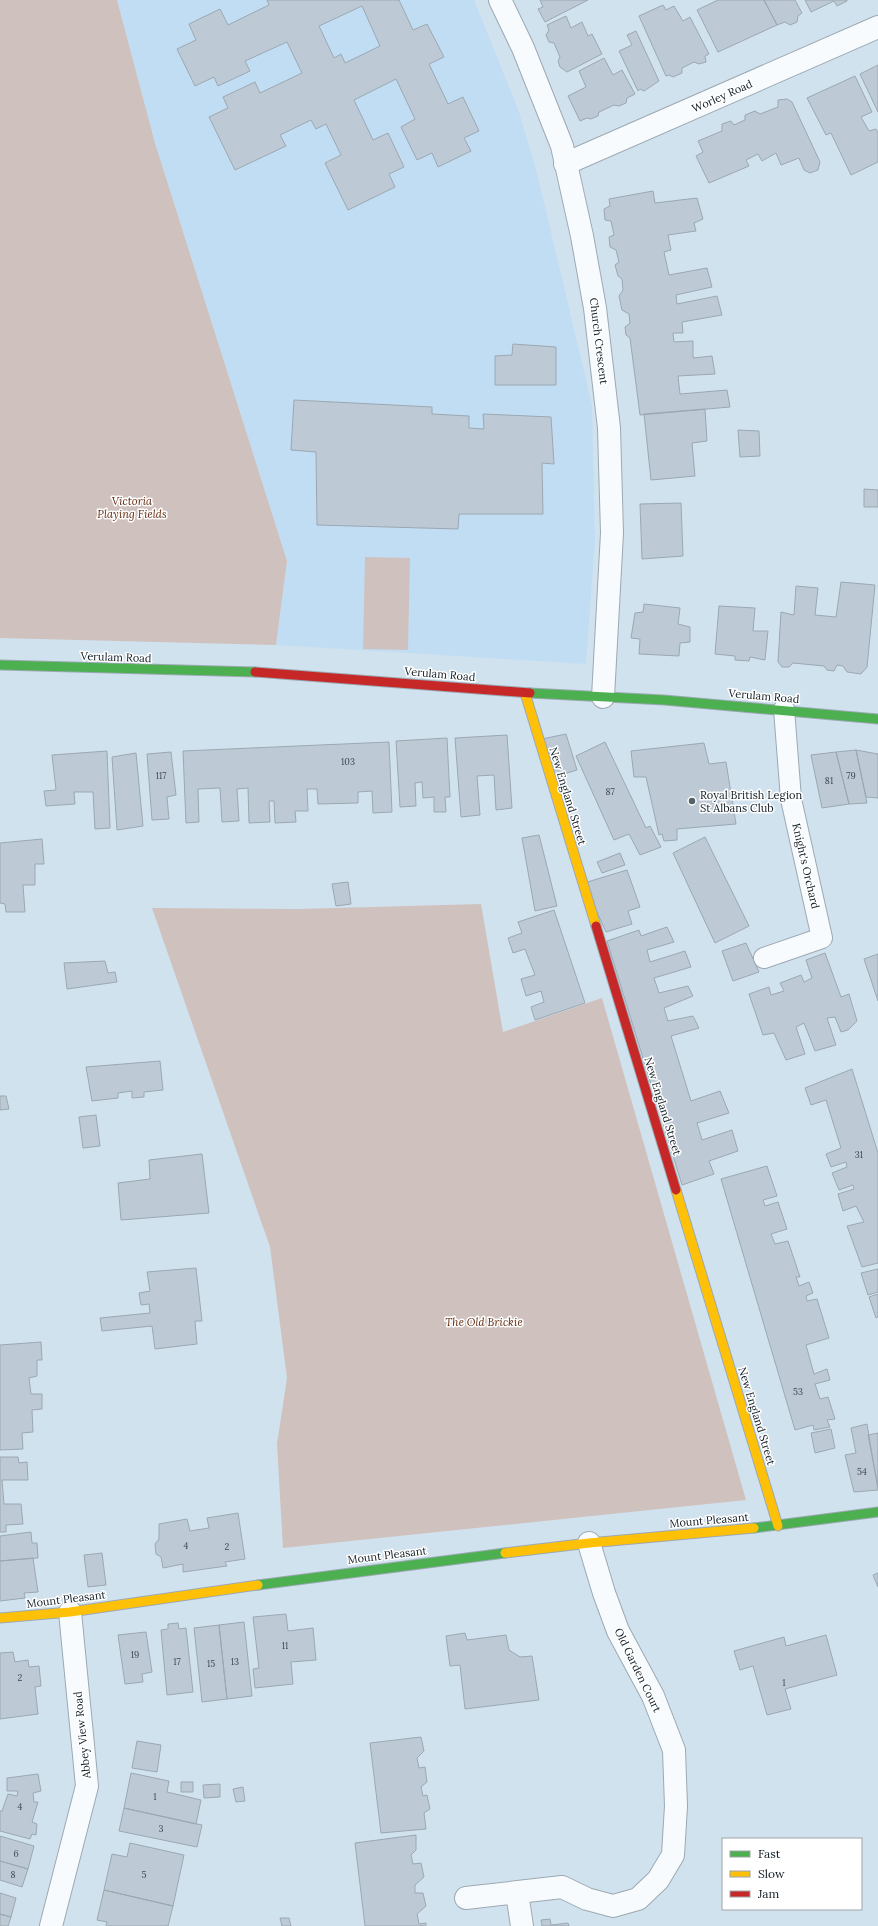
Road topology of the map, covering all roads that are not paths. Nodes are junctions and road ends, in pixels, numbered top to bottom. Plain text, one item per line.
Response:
1 (500, 0) edge
2 (878, 27) edge
3 (566, 164) junction
4 (0, 665) edge
5 (525, 693) junction
6 (603, 697) junction
7 (784, 709) junction
8 (878, 719) edge
9 (764, 958) dead end
10 (878, 1512) edge
11 (778, 1526) junction
12 (589, 1543) junction
13 (70, 1612) junction
14 (0, 1618) edge
15 (517, 1893) junction
16 (466, 1898) dead end
17 (51, 1926) edge
18 (522, 1926) edge

1 - 3 street, Church Crescent
2 - 3 street, Worley Road
3 - 6 street, Church Crescent
4 - 5 street, Verulam Road
5 - 6 street, Verulam Road
5 - 11 street, New England Street
6 - 7 street, Verulam Road
7 - 8 street, Verulam Road
7 - 9 lane, Knight's Orchard
10 - 11 street, Mount Pleasant
11 - 12 street, Mount Pleasant
12 - 13 street, Mount Pleasant
12 - 15 street, Old Garden Court
13 - 14 street, Mount Pleasant
13 - 17 street, Abbey View Road
15 - 16 street, Old Garden Court
15 - 18 street

